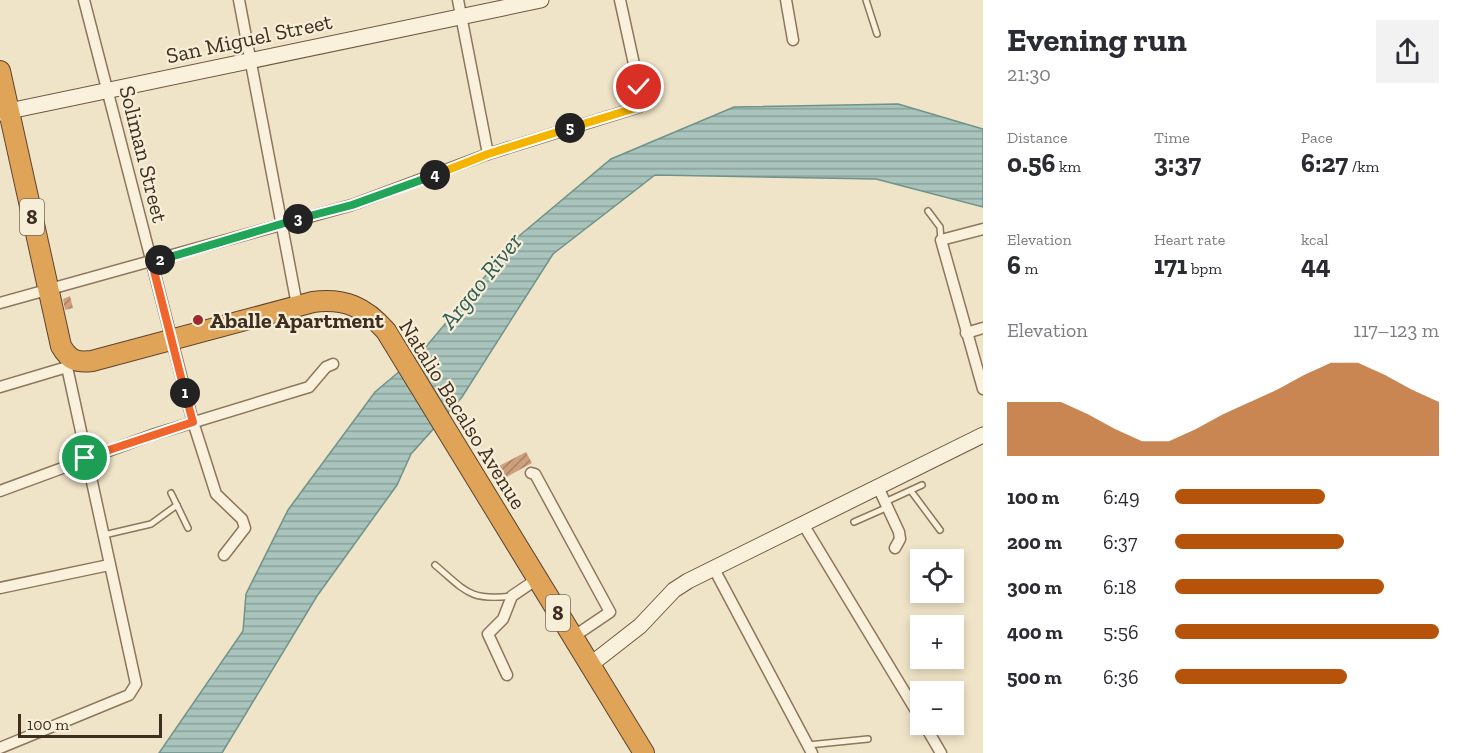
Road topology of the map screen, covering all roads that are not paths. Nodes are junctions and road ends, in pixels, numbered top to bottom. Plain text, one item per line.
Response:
1 (84, 0) edge
2 (239, 0) edge
3 (458, 0) edge
4 (541, 0) edge
5 (620, 0) edge
6 (786, 0) edge
7 (866, 0) edge
8 (462, 17) junction
9 (877, 34) dead end
10 (793, 40) dead end
11 (251, 61) junction
12 (0, 71) edge
13 (108, 90) junction
14 (5, 112) edge
15 (488, 154) junction
16 (928, 211) dead end
17 (282, 223) junction
18 (983, 229) edge
19 (940, 240) junction
20 (152, 263) junction
21 (48, 291) junction
22 (0, 303) edge
23 (297, 304) junction
24 (983, 328) edge
25 (966, 333) junction
26 (171, 339) junction
27 (69, 363) junction
28 (333, 364) dead end
29 (0, 387) edge
30 (983, 389) edge
31 (193, 422) junction
32 (983, 435) edge
33 (85, 458) junction
34 (531, 473) dead end
35 (922, 485) dead end
36 (878, 487) junction
37 (911, 490) junction
38 (0, 491) edge
39 (171, 493) dead end
40 (887, 505) junction
41 (177, 506) junction
42 (854, 522) dead end
43 (803, 524) junction
44 (188, 528) dead end
45 (940, 531) dead end
46 (102, 535) junction
47 (895, 548) dead end
48 (224, 555) dead end
49 (109, 565) junction
50 (435, 565) dead end
51 (713, 567) junction
52 (537, 579) junction
53 (0, 588) edge
54 (512, 596) junction
55 (573, 637) junction
56 (590, 665) junction
57 (507, 675) dead end
58 (910, 701) edge
59 (930, 735) edge
60 (868, 739) dead end
61 (0, 748) edge
62 (810, 749) edge
63 (644, 753) edge
64 (941, 753) edge

1 - 13 street, Soliman Street
2 - 11 street
3 - 8 street
4 - 8 main road, San Miguel Street
5 - 15 street
6 - 10 street
7 - 9 lane
8 - 11 main road, San Miguel Street
8 - 15 street
11 - 13 main road, San Miguel Street
11 - 17 street
12 - 14 highway, 8
13 - 14 main road, San Miguel Street
13 - 20 street, Soliman Street
14 - 21 highway, 8
15 - 17 street
16 - 19 lane
17 - 20 street
17 - 23 street
18 - 19 street
19 - 25 street
20 - 21 street
20 - 26 street, Soliman Street
21 - 22 street
21 - 27 highway, 8
23 - 26 highway, Natalio Bacalso Avenue / 8
23 - 52 highway, Natalio Bacalso Avenue / 8
24 - 25 street
25 - 30 street
26 - 27 highway, Natalio Bacalso Avenue / 8
26 - 31 street, Soliman Street
27 - 29 street
27 - 33 street
28 - 31 street
31 - 33 street
31 - 48 street, Soliman Street
32 - 36 main road
33 - 38 street
33 - 46 street
34 - 55 street
35 - 37 lane
36 - 40 street
36 - 43 main road
37 - 40 lane
37 - 45 lane
39 - 41 lane
40 - 42 lane
40 - 47 street
41 - 44 lane
41 - 46 lane
43 - 51 main road
43 - 58 street
46 - 49 street
49 - 53 street
49 - 61 street
50 - 54 lane
51 - 56 main road
51 - 62 street
52 - 54 street
52 - 55 highway, Natalio Bacalso Avenue / 8
54 - 57 street
55 - 56 highway, Natalio Bacalso Avenue / 8
56 - 63 highway, Natalio Bacalso Avenue / 8
59 - 64 street
60 - 62 lane

